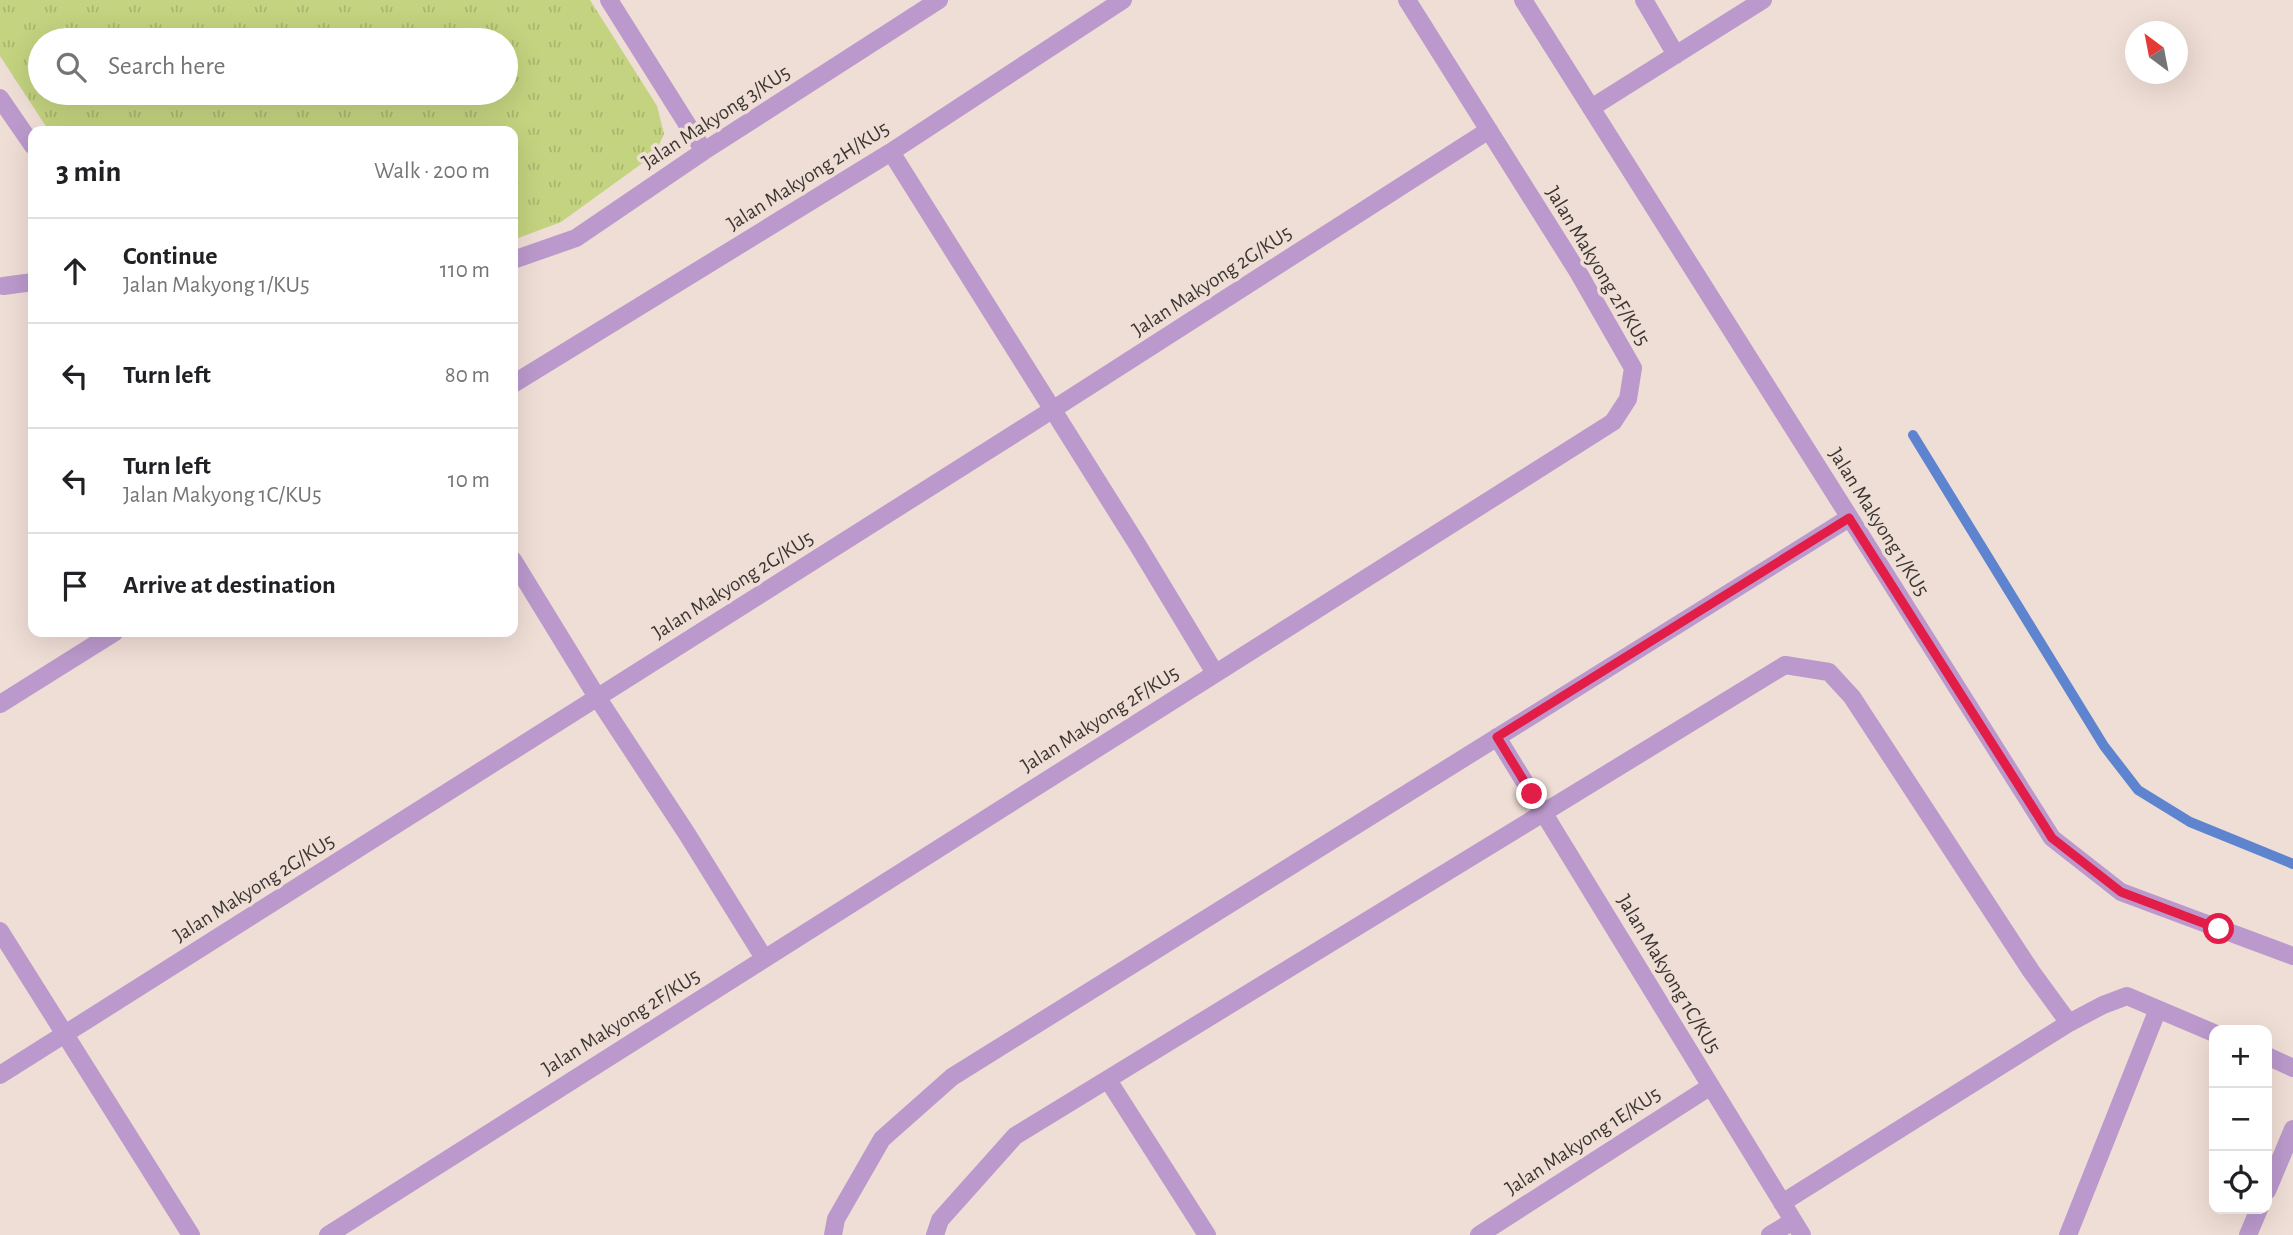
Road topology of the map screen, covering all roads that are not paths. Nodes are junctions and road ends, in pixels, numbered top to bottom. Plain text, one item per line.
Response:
1 (609, 0) edge
2 (939, 0) edge
3 (1123, 0) edge
4 (1406, 0) edge
5 (1523, 0) edge
6 (1644, 0) edge
7 (1763, 0) edge
8 (1675, 55) junction
9 (0, 98) edge
10 (1591, 108) junction
11 (1489, 130) junction
12 (28, 139) edge
13 (704, 151) junction
14 (891, 152) junction
15 (518, 258) edge
16 (28, 282) edge
17 (1, 285) edge
18 (518, 381) edge
19 (1052, 410) junction
20 (1849, 518) junction
21 (518, 567) edge
22 (107, 637) edge
23 (1215, 673) junction
24 (597, 697) junction
25 (0, 704) edge
26 (1497, 737) junction
27 (1544, 812) junction
28 (0, 931) edge
29 (2293, 956) edge
30 (764, 958) junction
31 (2158, 1009) junction
32 (2068, 1023) junction
33 (2209, 1031) edge
34 (66, 1035) junction
35 (2272, 1058) edge
36 (2293, 1068) edge
37 (0, 1075) edge
38 (1108, 1080) junction
39 (1711, 1086) junction
40 (2293, 1129) edge
41 (2272, 1179) edge
42 (1782, 1203) junction
43 (2257, 1214) edge
44 (1797, 1228) edge
45 (191, 1235) edge
46 (328, 1235) edge
47 (833, 1235) edge
48 (934, 1235) edge
49 (1207, 1235) edge
50 (1479, 1235) edge
51 (1770, 1235) edge
52 (2068, 1235) edge
53 (2248, 1235) edge

1 - 13 street
2 - 13 street, Jalan Makyong 3/KU5
3 - 14 street, Jalan Makyong 2H/KU5
4 - 11 street
5 - 10 street, Jalan Makyong 1/KU5
6 - 8 street
7 - 8 street
8 - 10 street
9 - 12 street
10 - 20 street, Jalan Makyong 1/KU5
11 - 19 street, Jalan Makyong 2G/KU5
11 - 23 street, Jalan Makyong 2F/KU5
13 - 15 street, Jalan Makyong 3/KU5
14 - 18 street, Jalan Makyong 2H/KU5
14 - 19 street
16 - 17 street
19 - 23 street
19 - 24 street, Jalan Makyong 2G/KU5
20 - 26 street
20 - 29 street, Jalan Makyong 1/KU5
21 - 24 street
22 - 25 street
23 - 30 street, Jalan Makyong 2F/KU5
24 - 30 street
24 - 34 street, Jalan Makyong 2G/KU5
26 - 27 street, Jalan Makyong 1C/KU5
26 - 47 street
27 - 32 street
27 - 38 street
27 - 39 street, Jalan Makyong 1C/KU5
28 - 34 street
30 - 46 street, Jalan Makyong 2F/KU5
31 - 32 street
31 - 33 street
31 - 52 street
32 - 42 street
34 - 37 street, Jalan Makyong 2G/KU5
34 - 45 street
35 - 36 street
38 - 48 street
38 - 49 street
39 - 42 street, Jalan Makyong 1C/KU5
39 - 50 street, Jalan Makyong 1E/KU5
40 - 41 street
42 - 44 street, Jalan Makyong 1C/KU5
43 - 53 street
44 - 51 street

